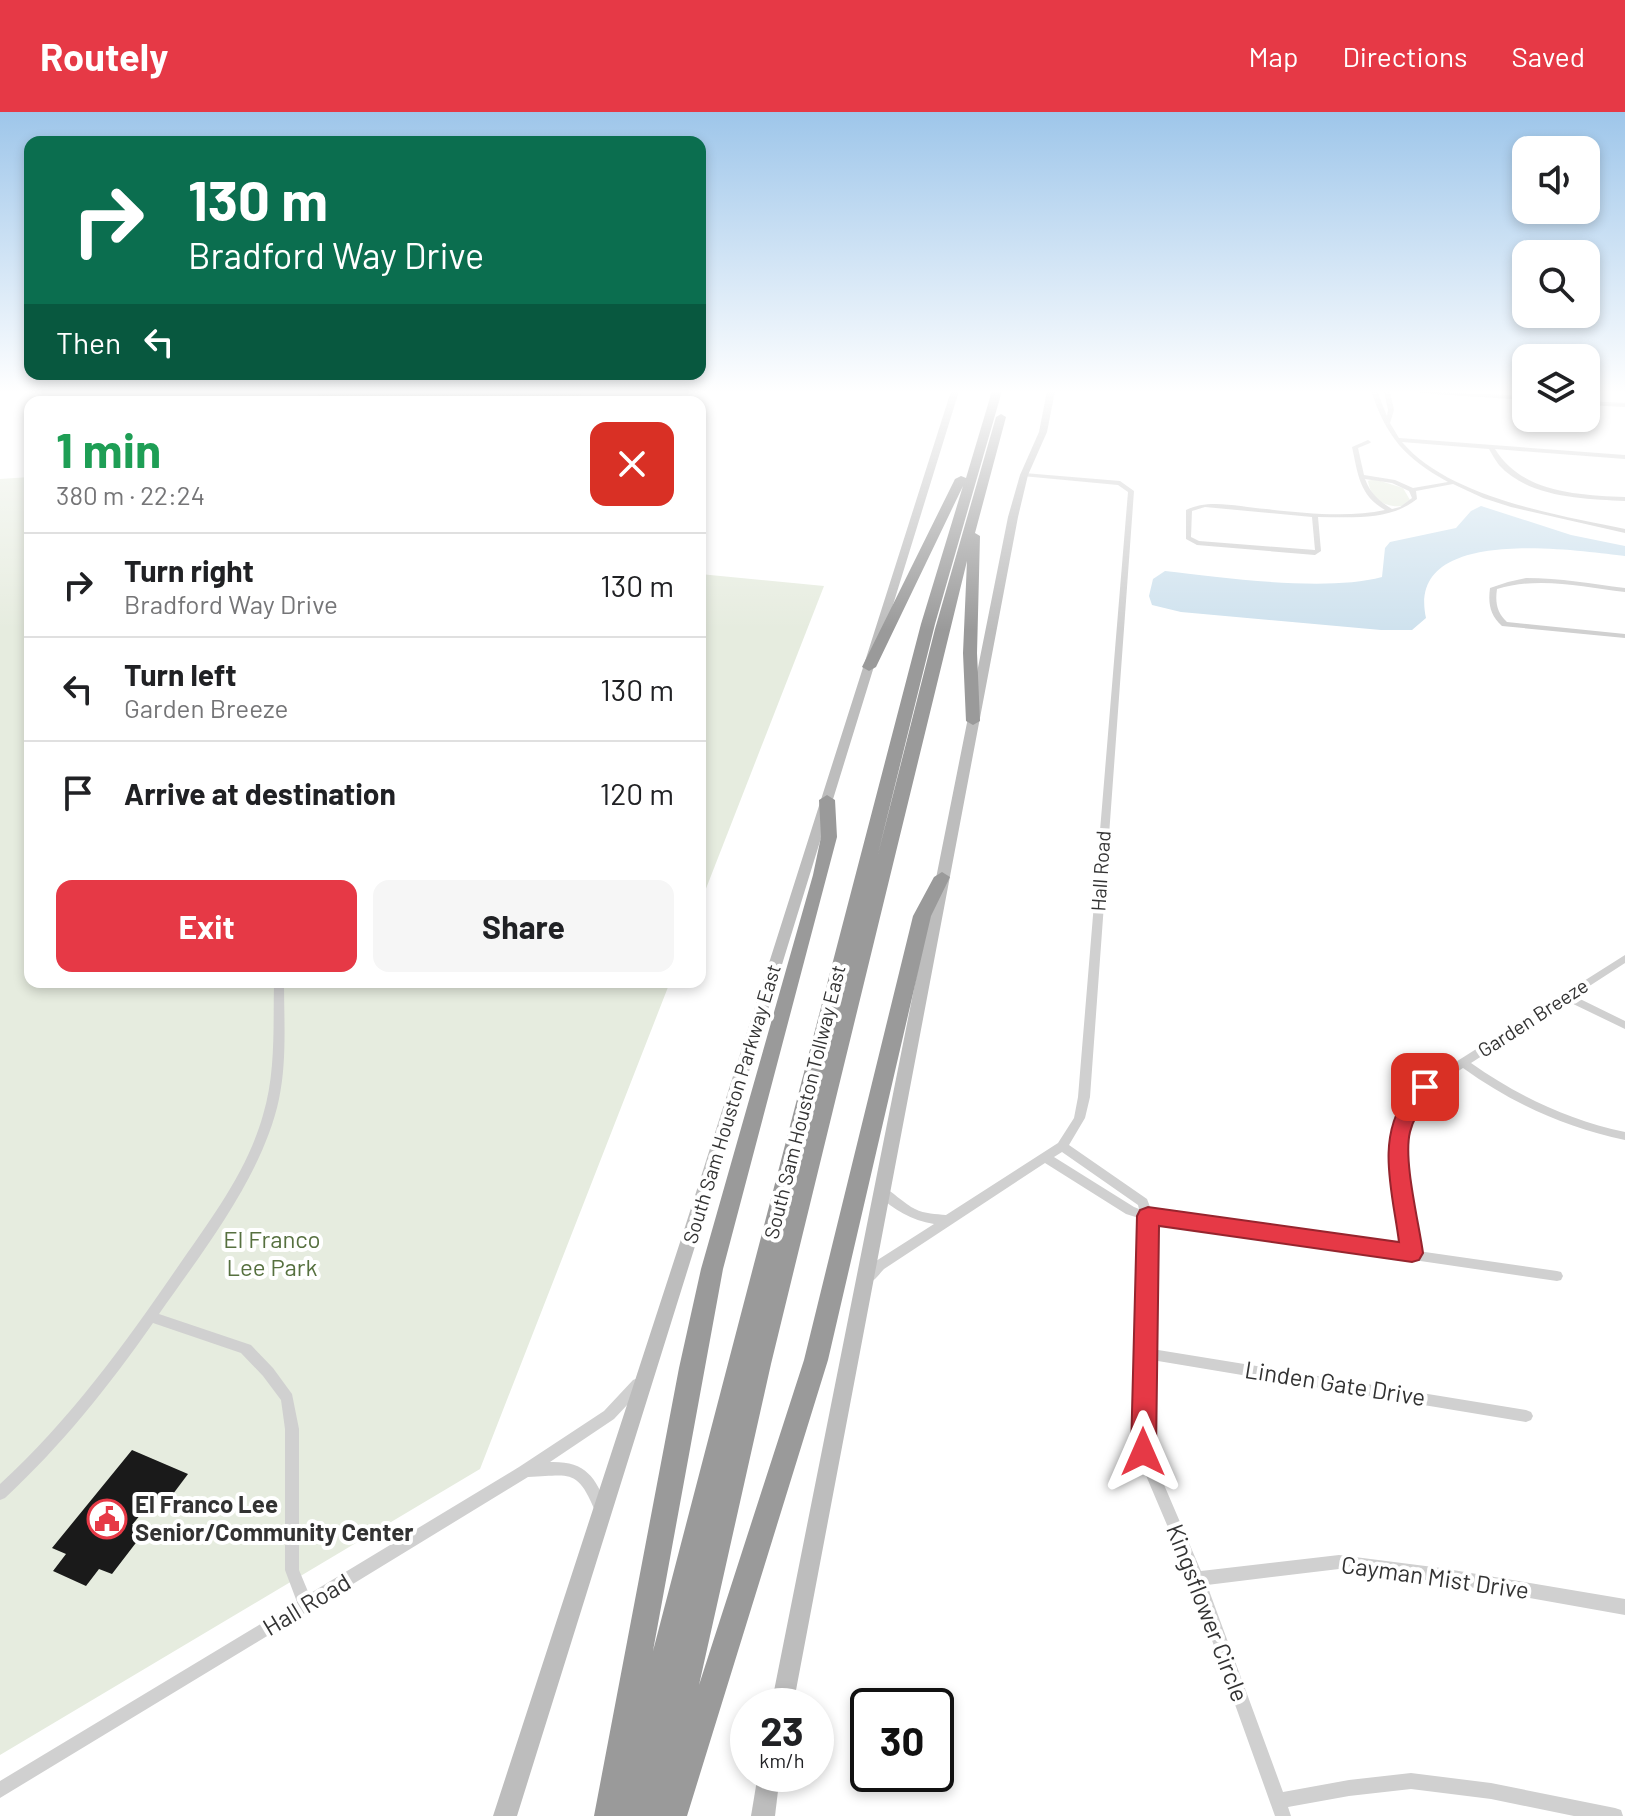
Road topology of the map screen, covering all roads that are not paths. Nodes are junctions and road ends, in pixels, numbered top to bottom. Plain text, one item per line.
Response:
1 (930, 471) edge
2 (966, 471) edge
3 (972, 471) edge
4 (986, 471) edge
5 (1026, 471) edge
6 (1360, 471) edge
7 (1436, 471) edge
8 (1510, 471) edge
9 (1024, 475) junction
10 (1362, 477) junction
11 (1455, 482) junction
12 (1412, 490) junction
13 (1624, 503) edge
14 (974, 511) junction
15 (1391, 511) junction
16 (1315, 514) junction
17 (1625, 530) edge
18 (1625, 590) edge
19 (1625, 636) edge
20 (869, 667) junction
21 (973, 721) junction
22 (827, 800) junction
23 (942, 877) junction
24 (1625, 958) edge
25 (279, 988) edge
26 (1568, 997) junction
27 (1625, 1025) edge
28 (1464, 1063) junction
29 (1625, 1136) edge
30 (1062, 1146) junction
31 (1045, 1157) junction
32 (881, 1191) junction
33 (1148, 1216) junction
34 (948, 1220) junction
35 (1412, 1253) junction
36 (1557, 1276) dead end
37 (863, 1282) junction
38 (150, 1316) junction
39 (1143, 1353) junction
40 (649, 1365) junction
41 (1526, 1416) dead end
42 (524, 1472) junction
43 (0, 1493) edge
44 (602, 1512) junction
45 (1197, 1579) junction
46 (306, 1606) junction
47 (1625, 1607) edge
48 (785, 1688) edge
49 (0, 1790) edge
50 (766, 1792) edge
51 (1280, 1809) edge
52 (505, 1816) edge
53 (609, 1816) edge
54 (625, 1816) edge
55 (655, 1816) edge
56 (672, 1816) edge
57 (763, 1816) edge
58 (1615, 1816) edge

1 - 20 main road, South Sam Houston Parkway East
2 - 20 highway
3 - 54 highway, South Sam Houston Tollway East
4 - 14 highway, South Sam Houston Tollway East
5 - 9 main road
6 - 10 street
7 - 11 street
8 - 13 street
9 - 21 main road
9 - 30 street, Hall Road
10 - 12 street
10 - 15 street
11 - 12 street
11 - 17 street
12 - 15 street
14 - 21 highway
14 - 55 highway, South Sam Houston Tollway East
15 - 16 street
16 - 16 street
18 - 19 street
20 - 22 main road, South Sam Houston Parkway East
21 - 23 main road
22 - 40 main road, South Sam Houston Parkway East
22 - 53 highway
23 - 32 main road
23 - 56 highway
24 - 26 street, Garden Breeze
25 - 38 street
26 - 27 street
26 - 28 street, Garden Breeze
28 - 29 street
28 - 35 street, Garden Breeze
30 - 31 street, Hall Road
30 - 33 street
31 - 33 street
31 - 34 street, Hall Road
32 - 34 street
32 - 37 main road
33 - 35 street
33 - 39 street, Kingsflower Circle
34 - 37 street, Hall Road
35 - 36 street
37 - 48 main road
38 - 43 street
38 - 46 street
39 - 41 street, Linden Gate Drive
39 - 45 street, Kingsflower Circle
40 - 42 street
40 - 44 main road, South Sam Houston Parkway East
42 - 44 street, Hall Road
42 - 46 street, Hall Road
44 - 52 main road, South Sam Houston Parkway East
45 - 47 street, Cayman Mist Drive
45 - 51 street, Kingsflower Circle
46 - 49 street, Hall Road
50 - 57 main road
51 - 58 street

